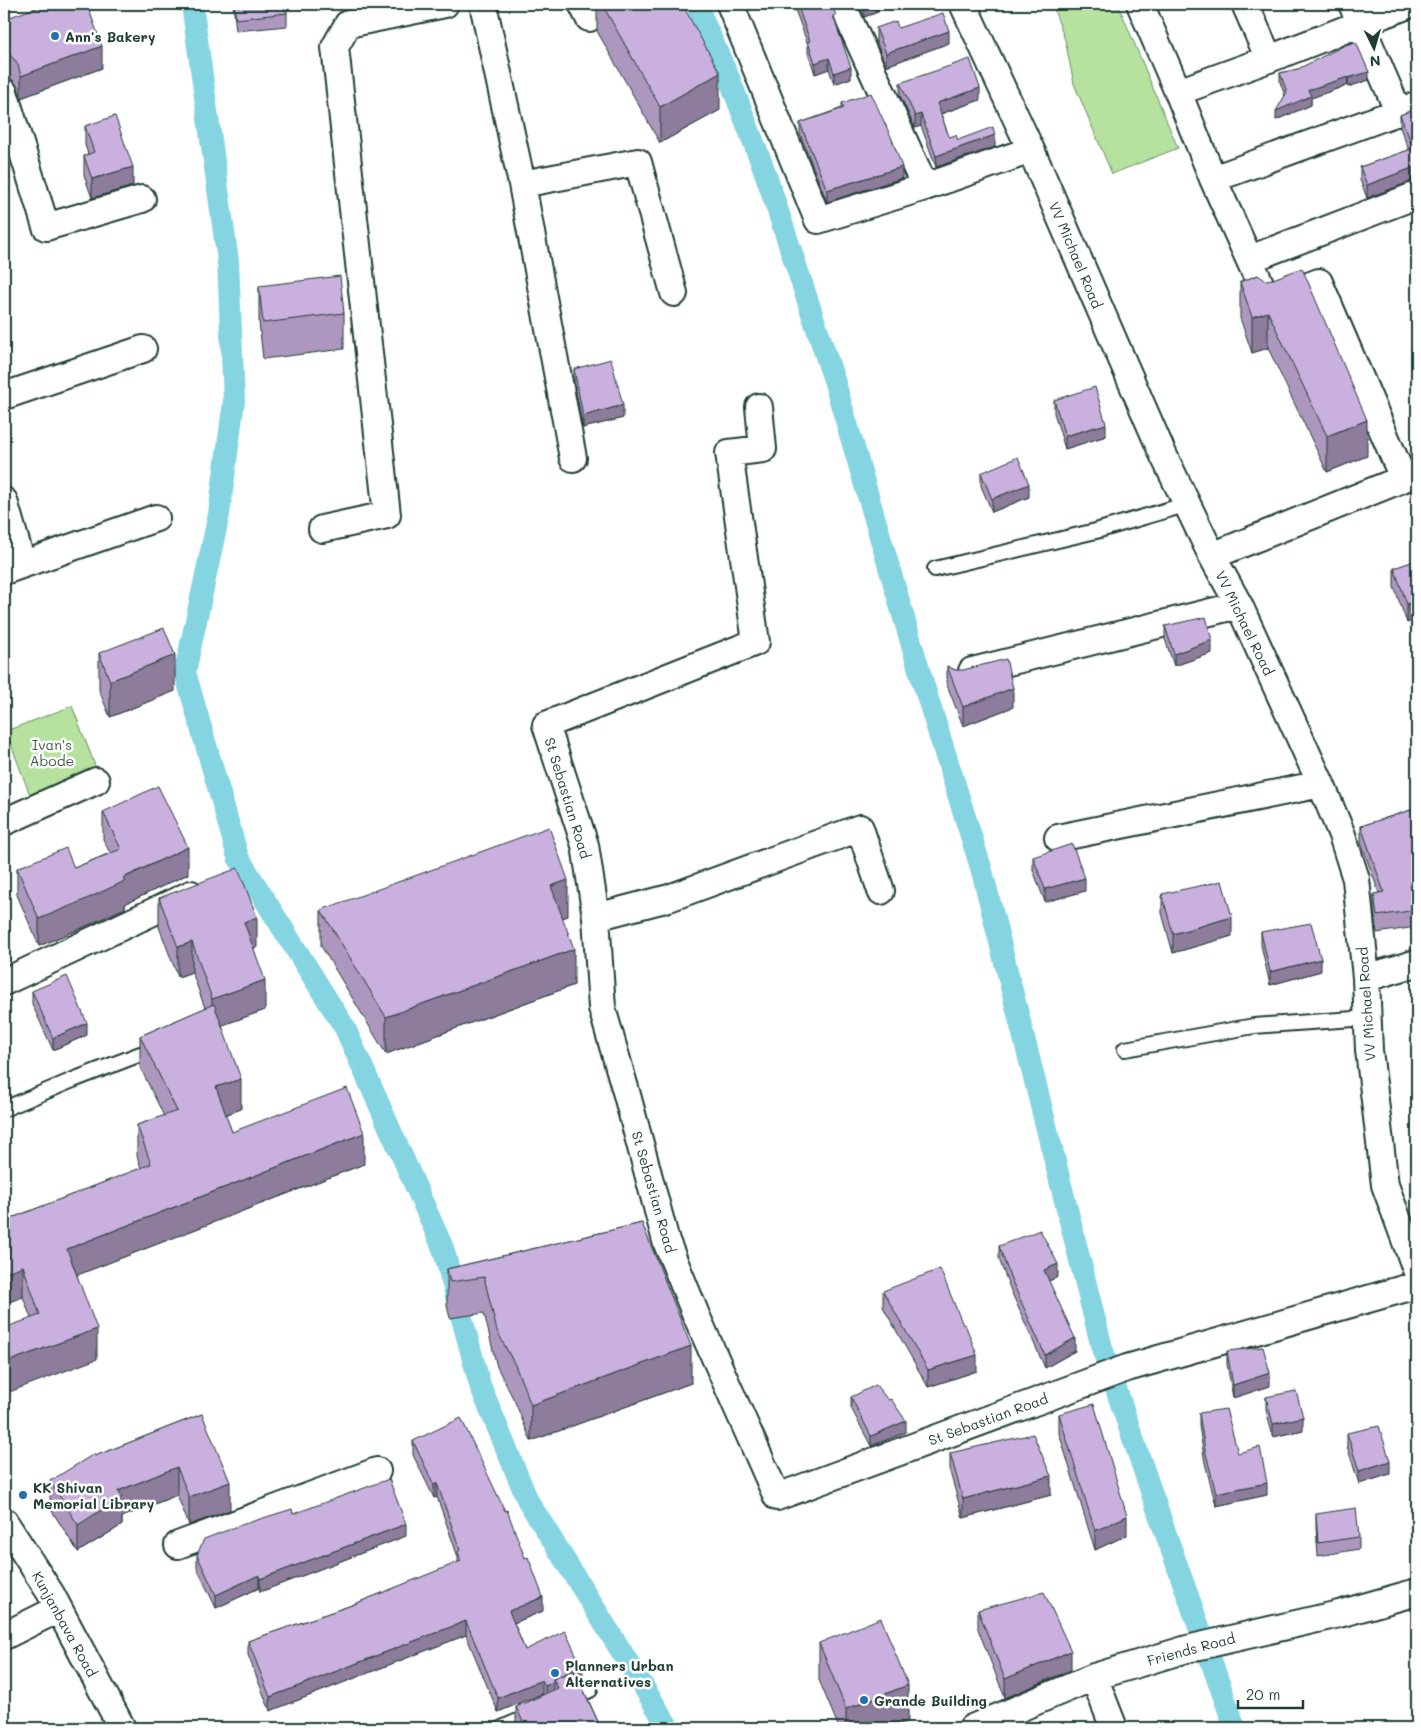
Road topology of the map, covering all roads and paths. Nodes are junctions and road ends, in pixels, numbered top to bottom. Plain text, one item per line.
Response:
1 (444, 4) edge
2 (483, 4) edge
3 (730, 4) edge
4 (842, 4) edge
5 (963, 4) edge
6 (1140, 4) edge
7 (1245, 4) edge
8 (1411, 4) edge
9 (1356, 14) edge
10 (1269, 59) junction
11 (4, 92) edge
12 (1178, 92) junction
13 (1408, 109) edge
14 (1031, 150) junction
15 (1213, 179) junction
16 (522, 184) junction
17 (925, 187) junction
18 (1417, 195) edge
19 (142, 199) dead end
20 (1250, 259) junction
21 (674, 293) dead end
22 (143, 349) dead end
23 (4, 396) edge
24 (759, 407) dead end
25 (573, 458) dead end
26 (1410, 476) edge
27 (4, 501) edge
28 (1188, 504) junction
29 (156, 518) dead end
30 (322, 530) dead end
31 (1212, 556) junction
32 (13, 567) edge
33 (935, 569) dead end
34 (1239, 606) junction
35 (960, 674) edge
36 (96, 781) dead end
37 (1321, 784) junction
38 (4, 822) edge
39 (1058, 838) dead end
40 (216, 882) edge
41 (881, 891) dead end
42 (596, 917) junction
43 (1417, 963) edge
44 (1366, 978) junction
45 (4, 982) edge
46 (1369, 1016) junction
47 (168, 1044) edge
48 (1126, 1049) dead end
49 (4, 1109) edge
50 (1417, 1272) edge
51 (1417, 1285) edge
52 (377, 1471) dead end
53 (4, 1522) edge
54 (178, 1546) dead end
55 (1417, 1592) edge
56 (58, 1609) junction
57 (4, 1636) edge
58 (1094, 1677) junction
59 (590, 1690) dead end
60 (122, 1728) edge
61 (502, 1728) edge
62 (972, 1728) edge
63 (1114, 1728) edge

1 - 30 street
2 - 16 street
3 - 17 street
4 - 17 street
5 - 14 street, VV Michael Road
6 - 12 street
7 - 10 street
8 - 9 street
9 - 10 street
9 - 13 street
10 - 12 street
11 - 19 street
12 - 15 street
13 - 15 street
14 - 17 street
14 - 28 street, VV Michael Road
15 - 20 street
16 - 21 street
16 - 25 street
18 - 20 street
20 - 26 street
22 - 23 street
24 - 42 street, St Sebastian Road
26 - 31 street
27 - 32 street
28 - 31 street, VV Michael Road
28 - 33 lane
29 - 32 street
31 - 34 street, VV Michael Road
34 - 35 street
34 - 37 street, VV Michael Road
36 - 38 street
37 - 39 street
37 - 44 street, VV Michael Road
40 - 45 street
41 - 42 street
42 - 51 street, St Sebastian Road
43 - 44 street
44 - 46 street, VV Michael Road
46 - 48 lane
46 - 50 street, VV Michael Road
47 - 49 lane
52 - 54 street
53 - 56 street, Kunjanbava Road
55 - 58 street, Friends Road
56 - 57 street
56 - 60 street, Kunjanbava Road
58 - 62 street, Friends Road
58 - 63 street
59 - 61 lane

